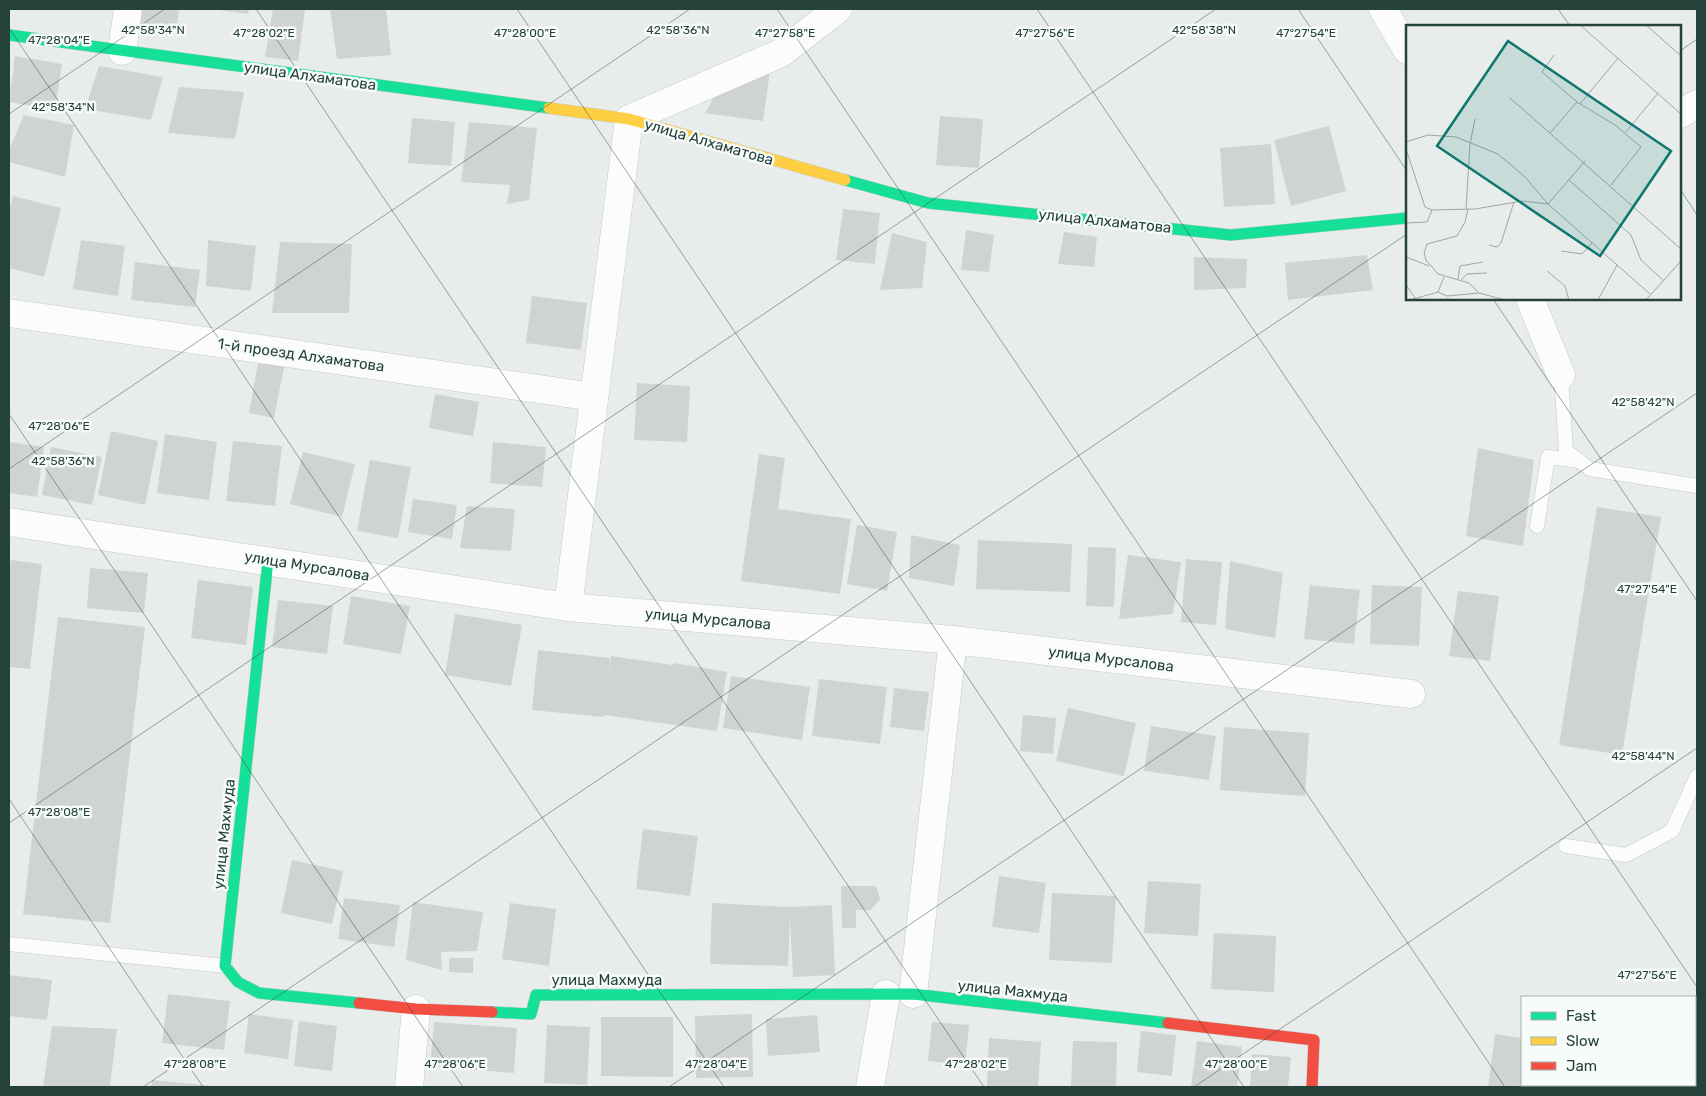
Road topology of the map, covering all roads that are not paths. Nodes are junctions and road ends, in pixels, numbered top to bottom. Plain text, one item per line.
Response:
1 (128, 9) edge
2 (838, 9) edge
3 (1383, 9) edge
4 (9, 35) edge
5 (1406, 48) edge
6 (122, 50) junction
7 (1697, 104) edge
8 (1681, 113) edge
9 (629, 120) junction
10 (1406, 218) edge
11 (1530, 300) edge
12 (9, 313) edge
13 (1561, 375) joint
14 (594, 397) junction
15 (1580, 461) junction
16 (1697, 486) edge
17 (9, 522) edge
18 (1537, 526) dead end
19 (268, 560) junction
20 (568, 607) junction
21 (953, 640) junction
22 (1411, 694) dead end
23 (1697, 776) edge
24 (1566, 846) dead end
25 (9, 944) edge
26 (225, 966) junction
27 (886, 994) junction
28 (913, 994) junction
29 (416, 1009) junction
30 (409, 1087) edge
31 (870, 1087) edge
32 (1312, 1087) edge

1 - 6 street
2 - 9 street
3 - 5 street
4 - 6 street, улица Алхаматова
6 - 9 street, улица Алхаматова
7 - 8 street
9 - 10 street, улица Алхаматова
9 - 14 street
11 - 13 street
12 - 14 street, 1-й проезд Алхаматова
13 - 15 lane
14 - 20 street
15 - 16 lane
15 - 18 lane
17 - 19 street, улица Мурсалова
19 - 20 street, улица Мурсалова
19 - 26 street, улица Махмуда
20 - 21 street, улица Мурсалова
21 - 22 street, улица Мурсалова
21 - 28 street
23 - 24 lane
25 - 26 lane
26 - 29 street, улица Махмуда
27 - 28 street, улица Махмуда
27 - 29 street, улица Махмуда
27 - 31 street
28 - 32 street, улица Махмуда
29 - 30 street

